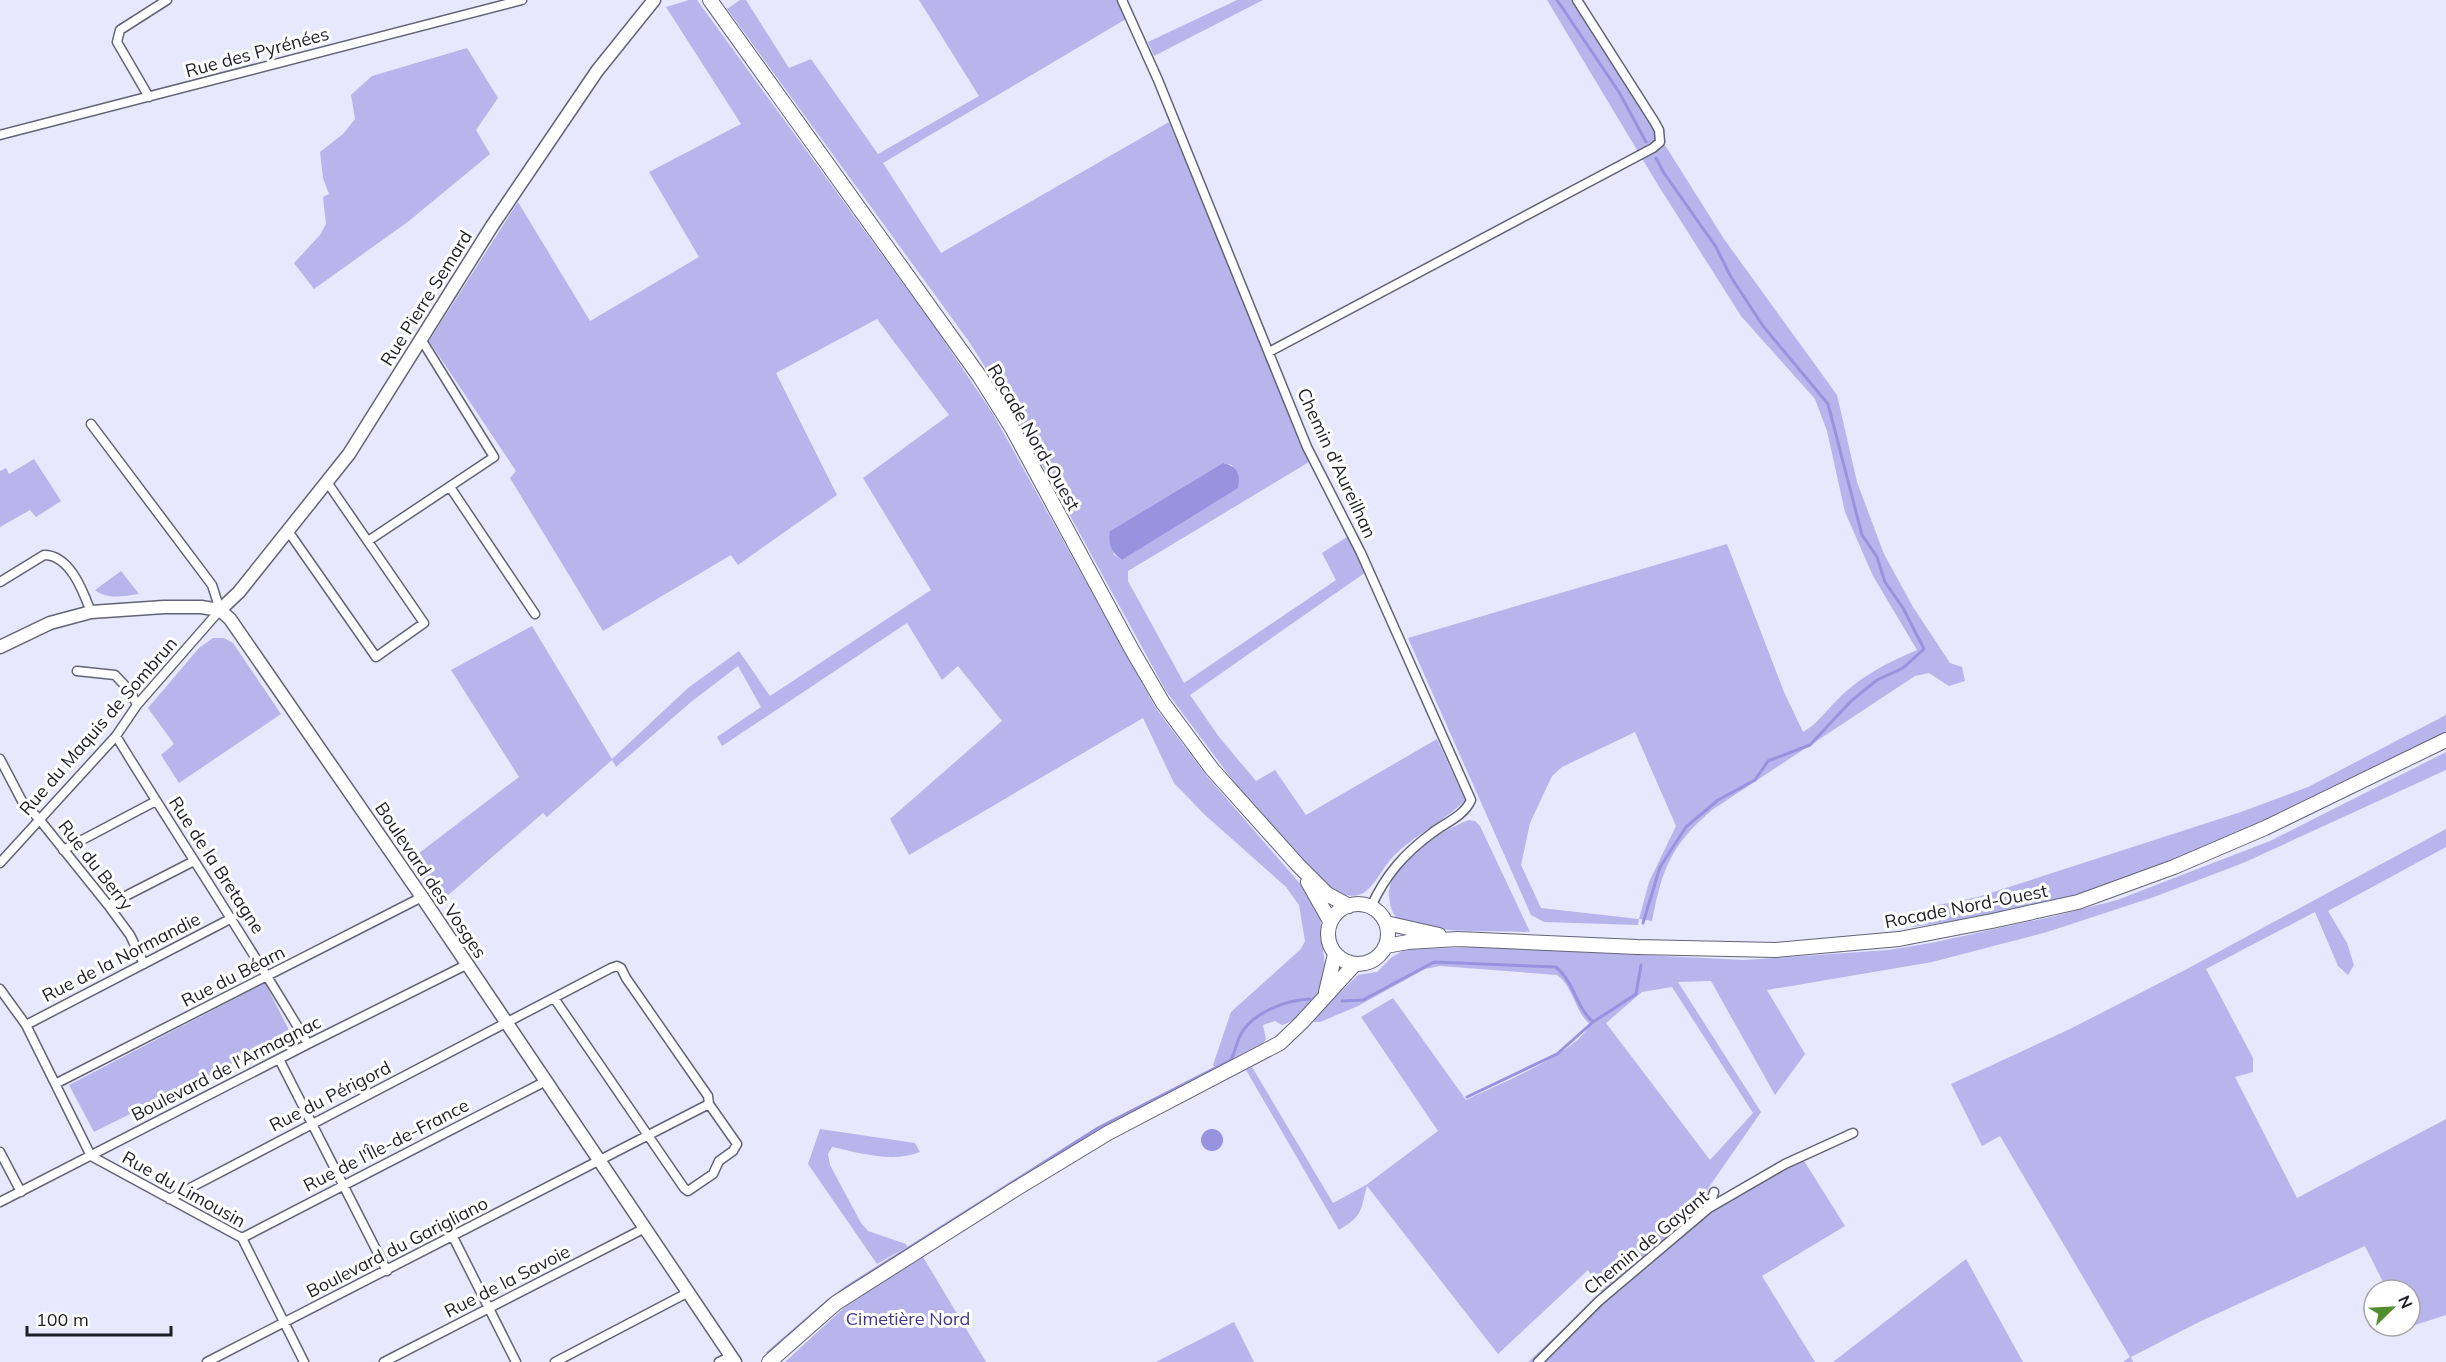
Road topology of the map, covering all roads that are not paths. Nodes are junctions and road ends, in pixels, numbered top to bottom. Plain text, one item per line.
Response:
1 (167, 0) edge
2 (522, 0) edge
3 (654, 0) edge
4 (710, 0) edge
5 (1122, 0) edge
6 (1577, 0) edge
7 (150, 97) junction
8 (0, 135) edge
9 (421, 339) junction
10 (1269, 352) junction
11 (91, 424) dead end
12 (327, 482) junction
13 (450, 487) junction
14 (288, 531) junction
15 (368, 541) junction
16 (0, 582) edge
17 (220, 610) junction
18 (91, 612) junction
19 (535, 614) dead end
20 (0, 647) edge
21 (77, 671) dead end
22 (137, 705) junction
23 (116, 736) junction
24 (2446, 740) edge
25 (0, 759) edge
26 (156, 801) junction
27 (39, 819) junction
28 (63, 850) junction
29 (194, 861) junction
30 (0, 863) edge
31 (1298, 865) junction
32 (422, 897) junction
33 (108, 905) junction
34 (1349, 906) junction
35 (1371, 907) junction
36 (232, 918) junction
37 (1330, 921) junction
38 (1386, 922) junction
39 (1458, 939) junction
40 (1386, 946) junction
41 (1335, 954) junction
42 (144, 964) junction
43 (468, 964) junction
44 (1354, 964) junction
45 (268, 977) junction
46 (0, 989) edge
47 (1326, 994) junction
48 (554, 998) junction
49 (507, 1024) junction
50 (26, 1025) junction
51 (308, 1044) junction
52 (279, 1059) junction
53 (546, 1081) junction
54 (57, 1083) junction
55 (709, 1104) junction
56 (311, 1124) junction
57 (1853, 1133) dead end
58 (648, 1136) junction
59 (0, 1152) edge
60 (91, 1156) junction
61 (601, 1161) junction
62 (344, 1185) junction
63 (21, 1192) junction
64 (1714, 1192) dead end
65 (169, 1199) junction
66 (0, 1202) edge
67 (1709, 1208) junction
68 (645, 1228) junction
69 (453, 1237) junction
70 (242, 1238) junction
71 (387, 1271) junction
72 (687, 1293) junction
73 (489, 1309) junction
74 (285, 1322) junction
75 (733, 1359) edge
76 (207, 1362) edge
77 (304, 1362) edge
78 (384, 1362) edge
79 (516, 1362) edge
80 (555, 1362) edge
81 (719, 1362) edge
82 (769, 1362) edge
83 (1538, 1362) edge

1 - 7 street
2 - 7 street, Rue des Pyrénées
3 - 9 main road, Rue Pierre Semard
4 - 31 main road, Rocade Nord-Ouest
5 - 10 street, Chemin d'Aureilhan
6 - 10 street
7 - 8 street, Rue des Pyrénées
9 - 12 main road, Rue Pierre Semard
9 - 13 street
10 - 35 street, Chemin d'Aureilhan
11 - 17 street, Boulevard des Vosges
12 - 14 main road, Rue Pierre Semard
12 - 15 street
13 - 15 street
13 - 19 street
14 - 15 street
14 - 17 main road, Rue Pierre Semard
16 - 18 street
17 - 18 main road
17 - 22 street, Rue du Maquis de Sombrun
17 - 32 main road, Boulevard des Vosges
18 - 20 main road
21 - 22 street
22 - 23 street, Rue du Maquis de Sombrun
23 - 26 street, Rue de la Bretagne
23 - 27 street, Rue du Maquis de Sombrun
24 - 39 main road, Rocade Nord-Ouest
25 - 27 street, Rue du Berry
26 - 28 street
26 - 29 street, Rue de la Bretagne
27 - 28 street, Rue du Berry
27 - 30 street, Rue du Maquis de Sombrun
28 - 33 street, Rue du Berry
29 - 33 street
29 - 36 street, Rue de la Bretagne
31 - 34 main road, Rocade Nord-Ouest
31 - 37 main road, Rocade Nord-Ouest
32 - 43 main road, Boulevard des Vosges
32 - 45 street, Rue du Béarn
33 - 42 street, Rue du Berry
34 - 35 main road
34 - 37 main road
35 - 38 main road
36 - 42 street, Rue de la Normandie
36 - 45 street, Rue de la Bretagne
37 - 41 main road
38 - 39 main road, Rocade Nord-Ouest
38 - 40 main road
39 - 40 main road, Rocade Nord-Ouest
40 - 44 main road
41 - 44 main road
41 - 47 main road
42 - 50 street, Rue de la Normandie
43 - 49 main road, Boulevard des Vosges
43 - 51 street, Boulevard de l'Armagnac
44 - 47 main road
45 - 51 street, Rue de la Bretagne
45 - 54 street, Rue du Béarn
46 - 50 street
47 - 82 main road
48 - 49 street, Rue du Périgord
48 - 55 street, Rue du Périgord
48 - 58 street
49 - 53 main road, Boulevard des Vosges
49 - 56 street, Rue du Périgord
50 - 54 street
51 - 52 street, Boulevard de l'Armagnac
52 - 56 street
52 - 60 street, Boulevard de l'Armagnac
53 - 61 main road, Boulevard des Vosges
53 - 62 street, Rue de l'Île-de-France
54 - 60 street
55 - 58 street, Boulevard du Garigliano
55 - 58 street
56 - 62 street
56 - 65 street, Rue du Périgord
57 - 67 street, Chemin de Gayant
58 - 61 street, Boulevard du Garigliano
59 - 63 street
60 - 63 street, Boulevard de l'Armagnac
60 - 65 street, Rue du Limousin
61 - 68 main road, Boulevard des Vosges
61 - 69 street, Boulevard du Garigliano
62 - 70 street, Rue de l'Île-de-France
62 - 71 street
63 - 66 street, Boulevard de l'Armagnac
64 - 67 street
65 - 70 street, Rue du Limousin
67 - 83 street, Chemin de Gayant
68 - 72 main road, Boulevard des Vosges
68 - 73 street, Rue de la Savoie
69 - 71 street, Boulevard du Garigliano
69 - 73 street
70 - 74 street, Rue du Limousin
71 - 74 street, Boulevard du Garigliano
72 - 75 main road, Boulevard des Vosges
72 - 80 street
73 - 78 street, Rue de la Savoie
73 - 79 street
74 - 76 street, Boulevard du Garigliano
74 - 77 street, Rue du Limousin
75 - 81 street

